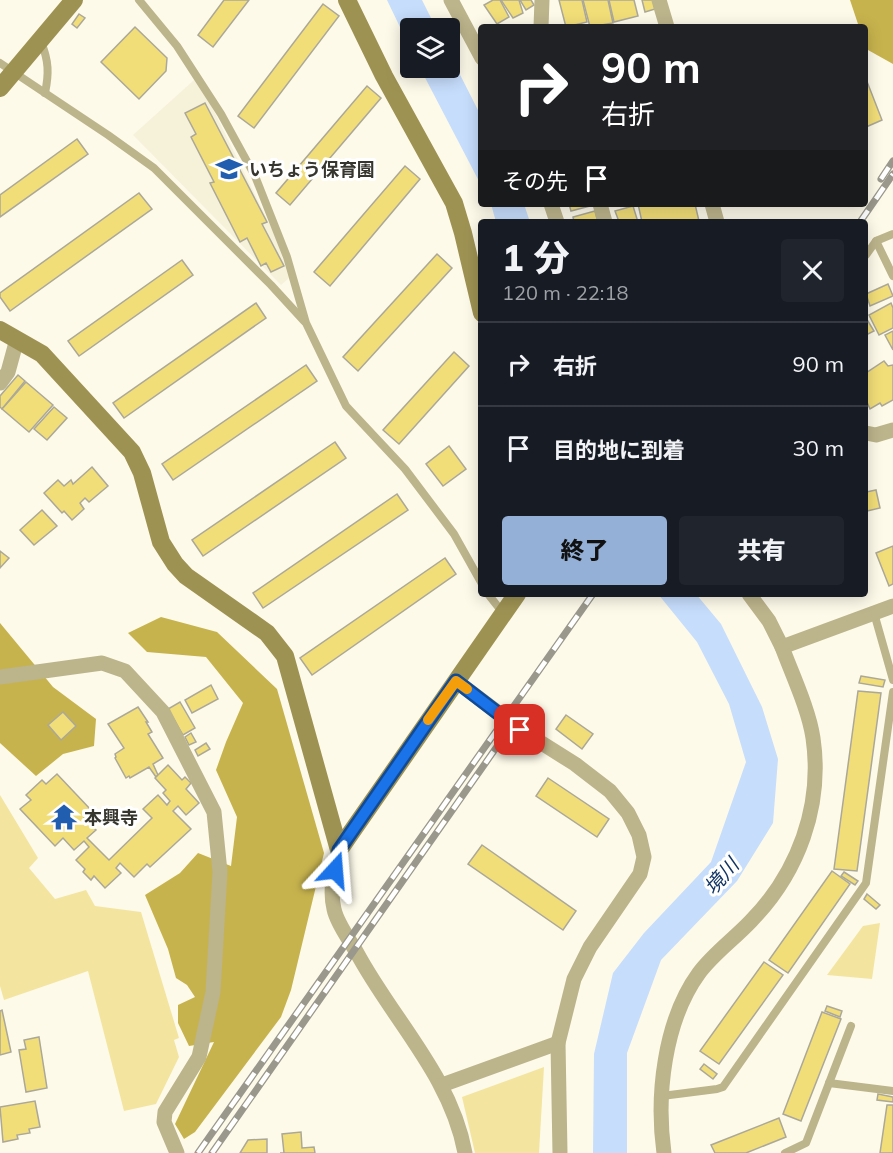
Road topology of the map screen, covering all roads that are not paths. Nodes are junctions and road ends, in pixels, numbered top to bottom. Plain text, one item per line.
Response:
1 (74, 0) edge
2 (139, 0) edge
3 (347, 0) edge
4 (451, 0) edge
5 (542, 0) edge
6 (659, 0) edge
7 (541, 24) edge
8 (666, 24) edge
9 (40, 40) junction
10 (478, 51) edge
11 (6, 68) edge
12 (0, 87) edge
13 (45, 93) junction
14 (893, 234) edge
15 (876, 241) junction
16 (868, 252) edge
17 (893, 276) edge
18 (478, 296) edge
19 (306, 323) junction
20 (0, 330) edge
21 (17, 339) junction
22 (5, 360) edge
23 (0, 383) edge
24 (893, 430) edge
25 (868, 433) edge
26 (478, 577) edge
27 (490, 597) edge
28 (515, 597) edge
29 (751, 597) edge
30 (893, 606) edge
31 (503, 613) junction
32 (874, 613) junction
33 (782, 647) junction
34 (0, 677) edge
35 (893, 680) edge
36 (456, 681) junction
37 (893, 692) edge
38 (339, 850) junction
39 (851, 1026) dead end
40 (558, 1043) junction
41 (829, 1083) junction
42 (442, 1085) junction
43 (893, 1090) edge
44 (662, 1096) junction
45 (174, 1146) edge
46 (465, 1153) edge
47 (560, 1153) edge
48 (664, 1153) edge
49 (785, 1153) edge

1 - 9 street
2 - 19 lane
3 - 18 street
4 - 10 street
5 - 7 street
6 - 8 street
9 - 11 street
9 - 13 lane
11 - 12 street
11 - 13 lane
13 - 19 lane
14 - 15 lane
15 - 16 lane
15 - 17 lane
19 - 26 lane
20 - 21 street
21 - 22 street
21 - 38 street
22 - 23 street
24 - 25 street
27 - 31 lane
28 - 31 street
29 - 33 street
30 - 32 street
31 - 36 street
32 - 33 street
32 - 35 lane
33 - 44 street
34 - 45 street
36 - 38 street
36 - 40 street
37 - 44 lane
38 - 42 street
39 - 41 lane
40 - 42 street
40 - 47 street
41 - 43 lane
41 - 49 lane
42 - 46 street
44 - 48 street

